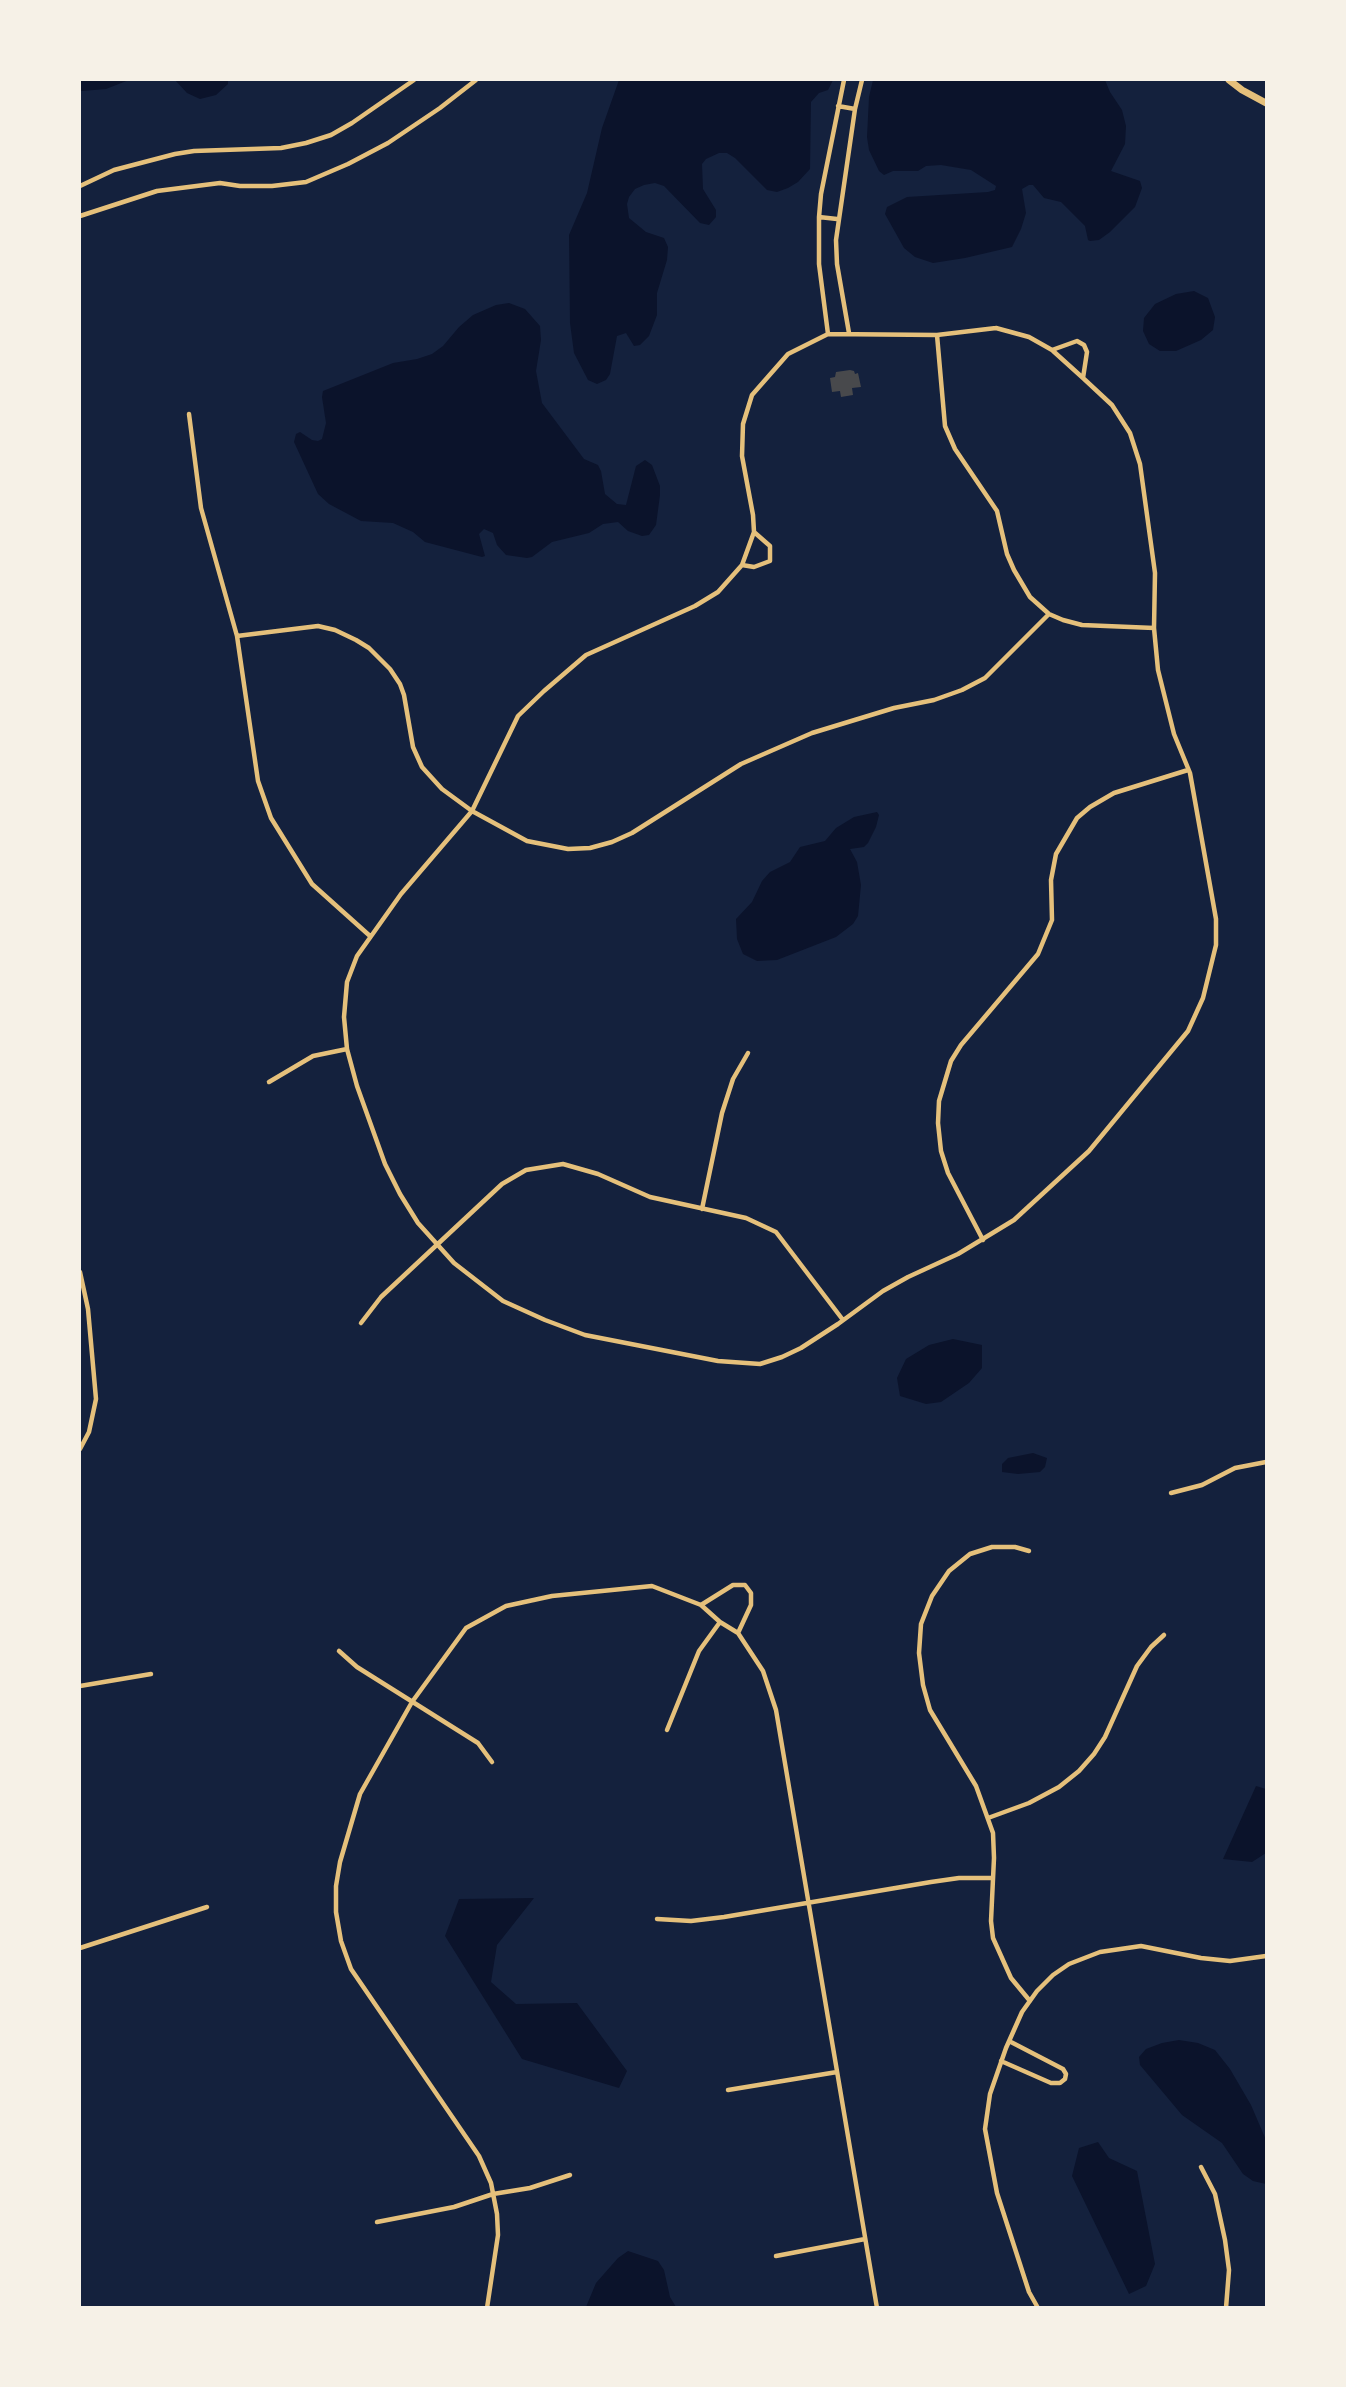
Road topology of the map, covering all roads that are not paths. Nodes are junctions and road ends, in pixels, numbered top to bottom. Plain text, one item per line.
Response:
1 (414, 80) edge
2 (477, 80) edge
3 (844, 80) edge
4 (862, 80) edge
5 (1229, 80) edge
6 (1266, 103) edge
7 (838, 106) junction
8 (855, 110) junction
9 (80, 186) edge
10 (80, 216) edge
11 (819, 217) junction
12 (837, 219) junction
13 (849, 333) junction
14 (828, 334) junction
15 (937, 335) junction
16 (1052, 350) junction
17 (1083, 378) junction
18 (189, 414) dead end
19 (754, 532) junction
20 (742, 565) junction
21 (1049, 614) junction
22 (1154, 628) junction
23 (237, 636) junction
24 (1188, 770) junction
25 (472, 811) junction
26 (370, 936) junction
27 (347, 1049) junction
28 (748, 1053) dead end
29 (269, 1082) dead end
30 (702, 1209) junction
31 (983, 1240) junction
32 (438, 1244) junction
33 (80, 1272) edge
34 (843, 1320) junction
35 (361, 1323) dead end
36 (80, 1449) edge
37 (1266, 1462) edge
38 (1171, 1493) dead end
39 (1029, 1551) dead end
40 (701, 1605) junction
41 (720, 1622) junction
42 (738, 1633) junction
43 (1164, 1635) dead end
44 (339, 1651) dead end
45 (151, 1674) dead end
46 (80, 1686) edge
47 (412, 1702) junction
48 (667, 1731) dead end
49 (492, 1762) dead end
50 (988, 1818) junction
51 (992, 1878) junction
52 (808, 1902) junction
53 (207, 1907) dead end
54 (657, 1919) dead end
55 (80, 1948) edge
56 (1266, 1956) edge
57 (1030, 2001) junction
58 (1009, 2041) junction
59 (1001, 2061) junction
60 (837, 2072) junction
61 (728, 2090) dead end
62 (1200, 2167) dead end
63 (570, 2175) dead end
64 (493, 2194) junction
65 (377, 2222) dead end
66 (865, 2239) junction
67 (776, 2256) dead end
68 (487, 2307) edge
69 (877, 2307) edge
70 (1038, 2307) edge
71 (1226, 2307) edge

1 - 9 street
2 - 10 street
3 - 7 street
4 - 8 street
5 - 6 main road
7 - 8 street
7 - 11 street
8 - 12 street
11 - 12 street
11 - 14 street
12 - 13 street
13 - 14 street
13 - 15 street
14 - 19 street
15 - 16 street
15 - 21 street
16 - 17 street
16 - 17 street
17 - 22 street
18 - 23 street
19 - 20 street
19 - 20 street
20 - 25 street
21 - 22 street
21 - 25 street
22 - 24 street
23 - 25 street
23 - 26 street
24 - 31 street
24 - 31 street
25 - 26 street
26 - 27 street
27 - 29 street
27 - 32 street
28 - 30 street
30 - 32 street
30 - 34 street
31 - 34 street
32 - 34 street
32 - 35 street
33 - 36 street
37 - 38 street
39 - 50 street
40 - 41 street
40 - 42 street
40 - 47 street
41 - 42 street
41 - 48 street
42 - 52 street
43 - 50 street
44 - 47 street
45 - 46 street
47 - 49 street
47 - 64 street
50 - 51 street
51 - 52 street
51 - 57 street
52 - 54 street
52 - 60 street
53 - 55 street
56 - 57 street
57 - 58 street
58 - 59 street
58 - 59 street
59 - 70 street
60 - 61 street
60 - 66 street
62 - 71 street
63 - 64 street
64 - 65 street
64 - 68 street
66 - 67 street
66 - 69 street

